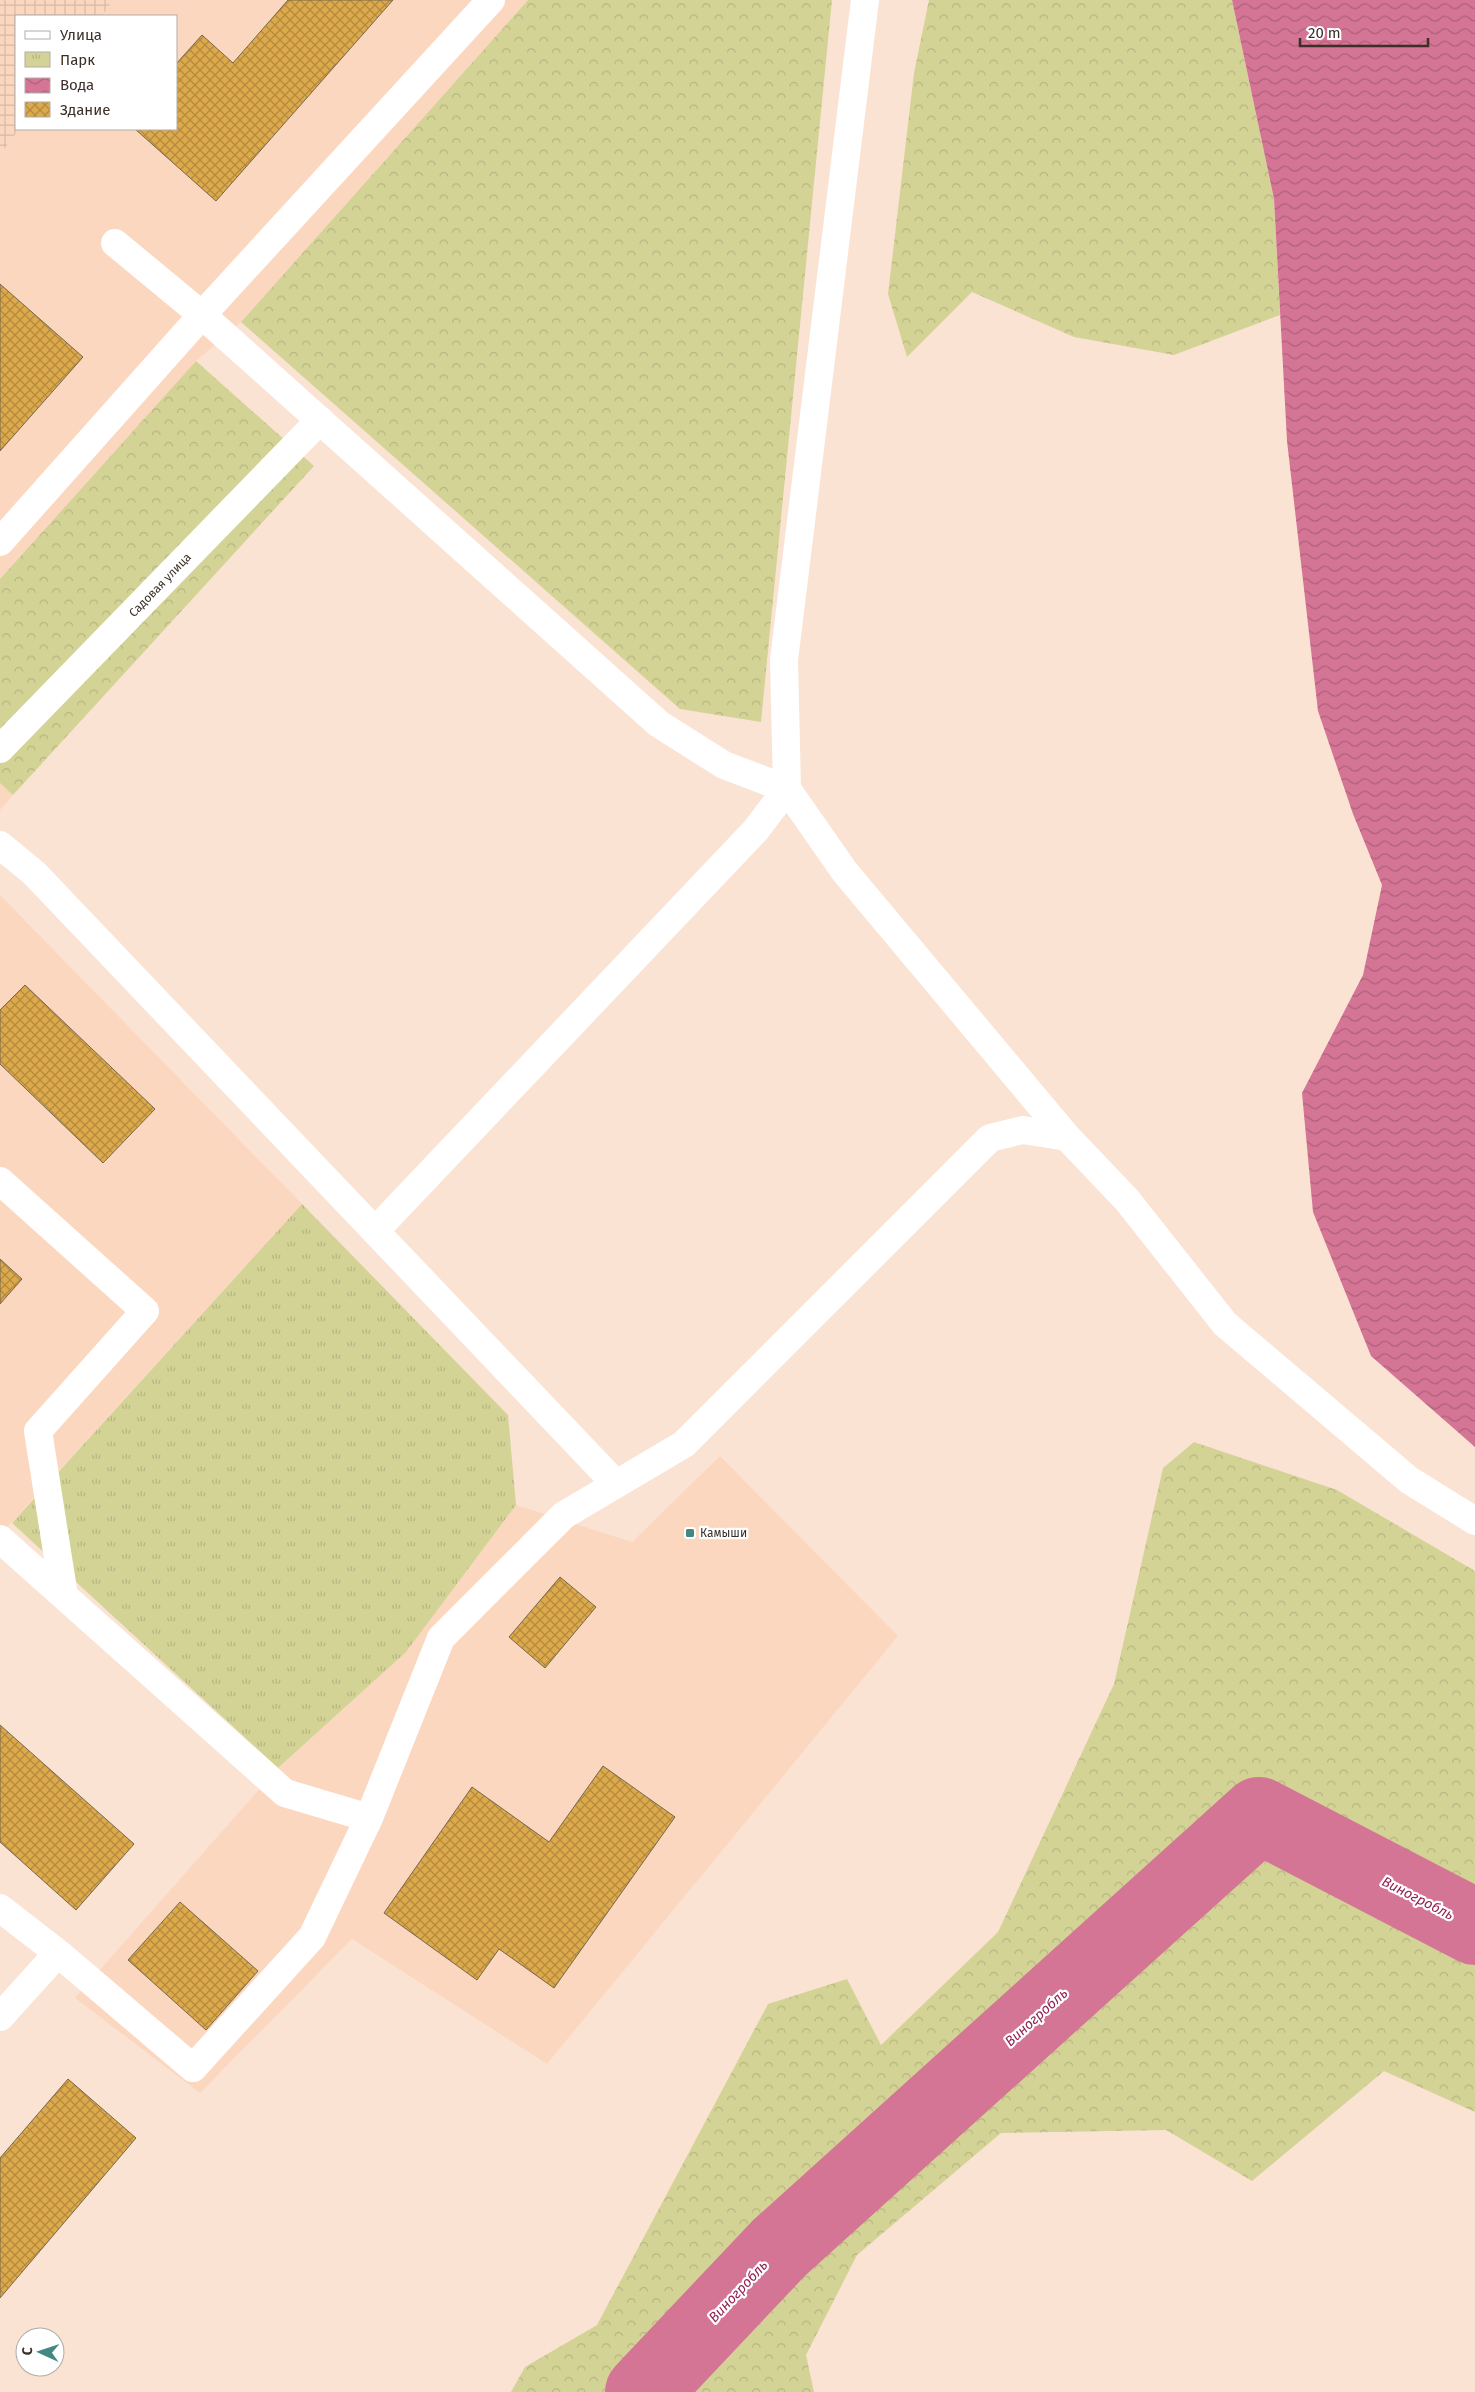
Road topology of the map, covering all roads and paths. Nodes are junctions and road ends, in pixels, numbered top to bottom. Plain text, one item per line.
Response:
1 (491, 0) edge
2 (865, 0) edge
3 (115, 243) dead end
4 (202, 315) junction
5 (320, 420) junction
6 (0, 542) edge
7 (0, 749) edge
8 (787, 789) junction
9 (0, 845) edge
10 (1067, 1137) junction
11 (0, 1181) edge
12 (375, 1230) junction
13 (616, 1484) junction
14 (1475, 1521) edge
15 (0, 1539) edge
16 (64, 1596) junction
17 (369, 1818) junction
18 (0, 1908) edge
19 (58, 1954) junction
20 (0, 2017) edge

1 - 4 street
2 - 8 street
3 - 4 street
4 - 5 street
4 - 6 street
5 - 7 street, Садовая улица
5 - 8 street
8 - 10 street
8 - 12 street
9 - 12 street
10 - 13 street
10 - 14 street
11 - 16 street
12 - 13 street
13 - 17 street
15 - 16 street
16 - 17 street
17 - 19 street
18 - 19 street
19 - 20 street

